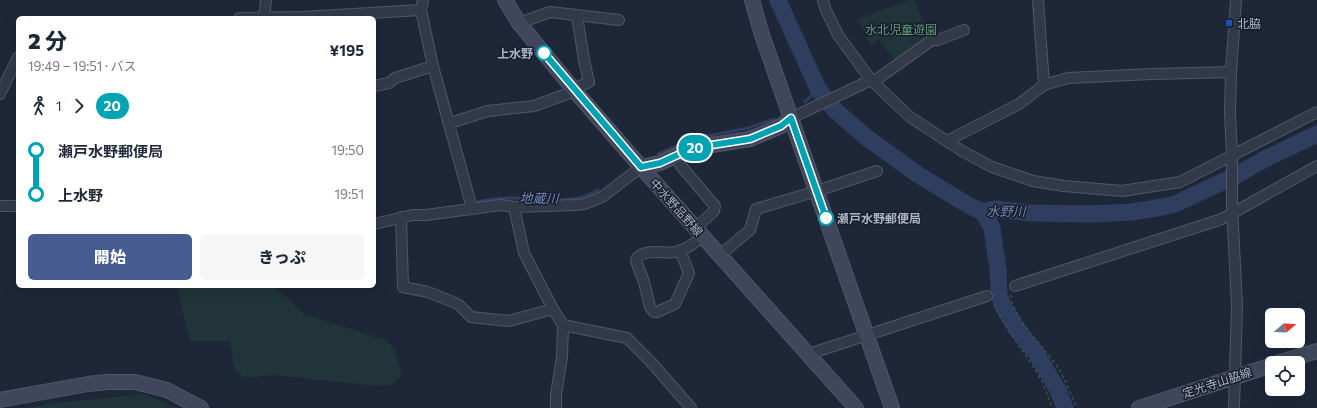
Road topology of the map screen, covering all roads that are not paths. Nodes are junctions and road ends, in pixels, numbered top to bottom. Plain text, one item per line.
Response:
1 (266, 0) edge
2 (424, 0) edge
3 (505, 0) edge
4 (752, 0) edge
5 (824, 0) edge
6 (1038, 0) edge
7 (1236, 0) edge
8 (421, 10) junction
9 (264, 16) edge
10 (319, 16) edge
11 (577, 16) junction
12 (619, 20) dead end
13 (519, 23) junction
14 (964, 30) dead end
15 (16, 61) edge
16 (433, 66) junction
17 (1230, 72) junction
18 (868, 82) junction
19 (1044, 85) junction
20 (376, 86) edge
21 (575, 91) junction
22 (0, 94) edge
23 (1317, 112) edge
24 (791, 118) junction
25 (450, 123) junction
26 (947, 141) junction
27 (676, 156) junction
28 (1232, 156) junction
29 (1317, 166) edge
30 (641, 167) junction
31 (877, 171) dead end
32 (817, 191) junction
33 (0, 206) edge
34 (16, 206) edge
35 (514, 207) junction
36 (472, 208) junction
37 (1232, 209) junction
38 (401, 217) junction
39 (376, 223) edge
40 (700, 232) junction
41 (680, 250) junction
42 (720, 255) junction
43 (1015, 286) road end
44 (988, 296) road end
45 (553, 309) junction
46 (563, 325) junction
47 (867, 336) junction
48 (1317, 351) edge
49 (809, 354) junction
50 (1300, 356) edge
51 (1265, 366) edge
52 (1236, 376) junction
53 (0, 400) edge
54 (201, 408) edge
55 (556, 408) edge
56 (691, 408) edge
57 (856, 408) edge
58 (892, 408) edge
59 (1140, 408) edge
60 (1234, 408) edge

1 - 9 street
2 - 8 street
3 - 13 main road, 中水野品野線
4 - 24 main road
5 - 18 street
6 - 19 street
7 - 17 street
8 - 10 street
8 - 16 street
11 - 12 street
11 - 13 street
11 - 21 street
13 - 21 main road, 中水野品野線
14 - 18 street
15 - 22 street
16 - 20 street
16 - 25 street
17 - 19 street
17 - 28 street
18 - 24 street
18 - 26 street
19 - 26 street
21 - 25 street
21 - 30 main road, 中水野品野線
23 - 28 street
24 - 27 main road
24 - 32 main road
25 - 36 street
26 - 28 street
27 - 30 main road
27 - 40 street
28 - 37 street
29 - 37 street
30 - 35 street
30 - 40 main road, 中水野品野線
31 - 32 street
32 - 42 street
32 - 47 main road
33 - 34 street
35 - 36 street
35 - 45 street
36 - 38 street
37 - 43 street
37 - 52 street
38 - 39 street
38 - 45 street
40 - 41 street
40 - 42 main road, 中水野品野線
41 - 41 street
42 - 49 main road, 中水野品野線
44 - 47 street
45 - 46 street
46 - 55 street
46 - 56 street
47 - 49 street
47 - 58 main road
48 - 50 main road
49 - 57 main road, 中水野品野線
51 - 52 main road, 定光寺山脇線
52 - 59 main road, 定光寺山脇線
52 - 60 street
53 - 54 main road

